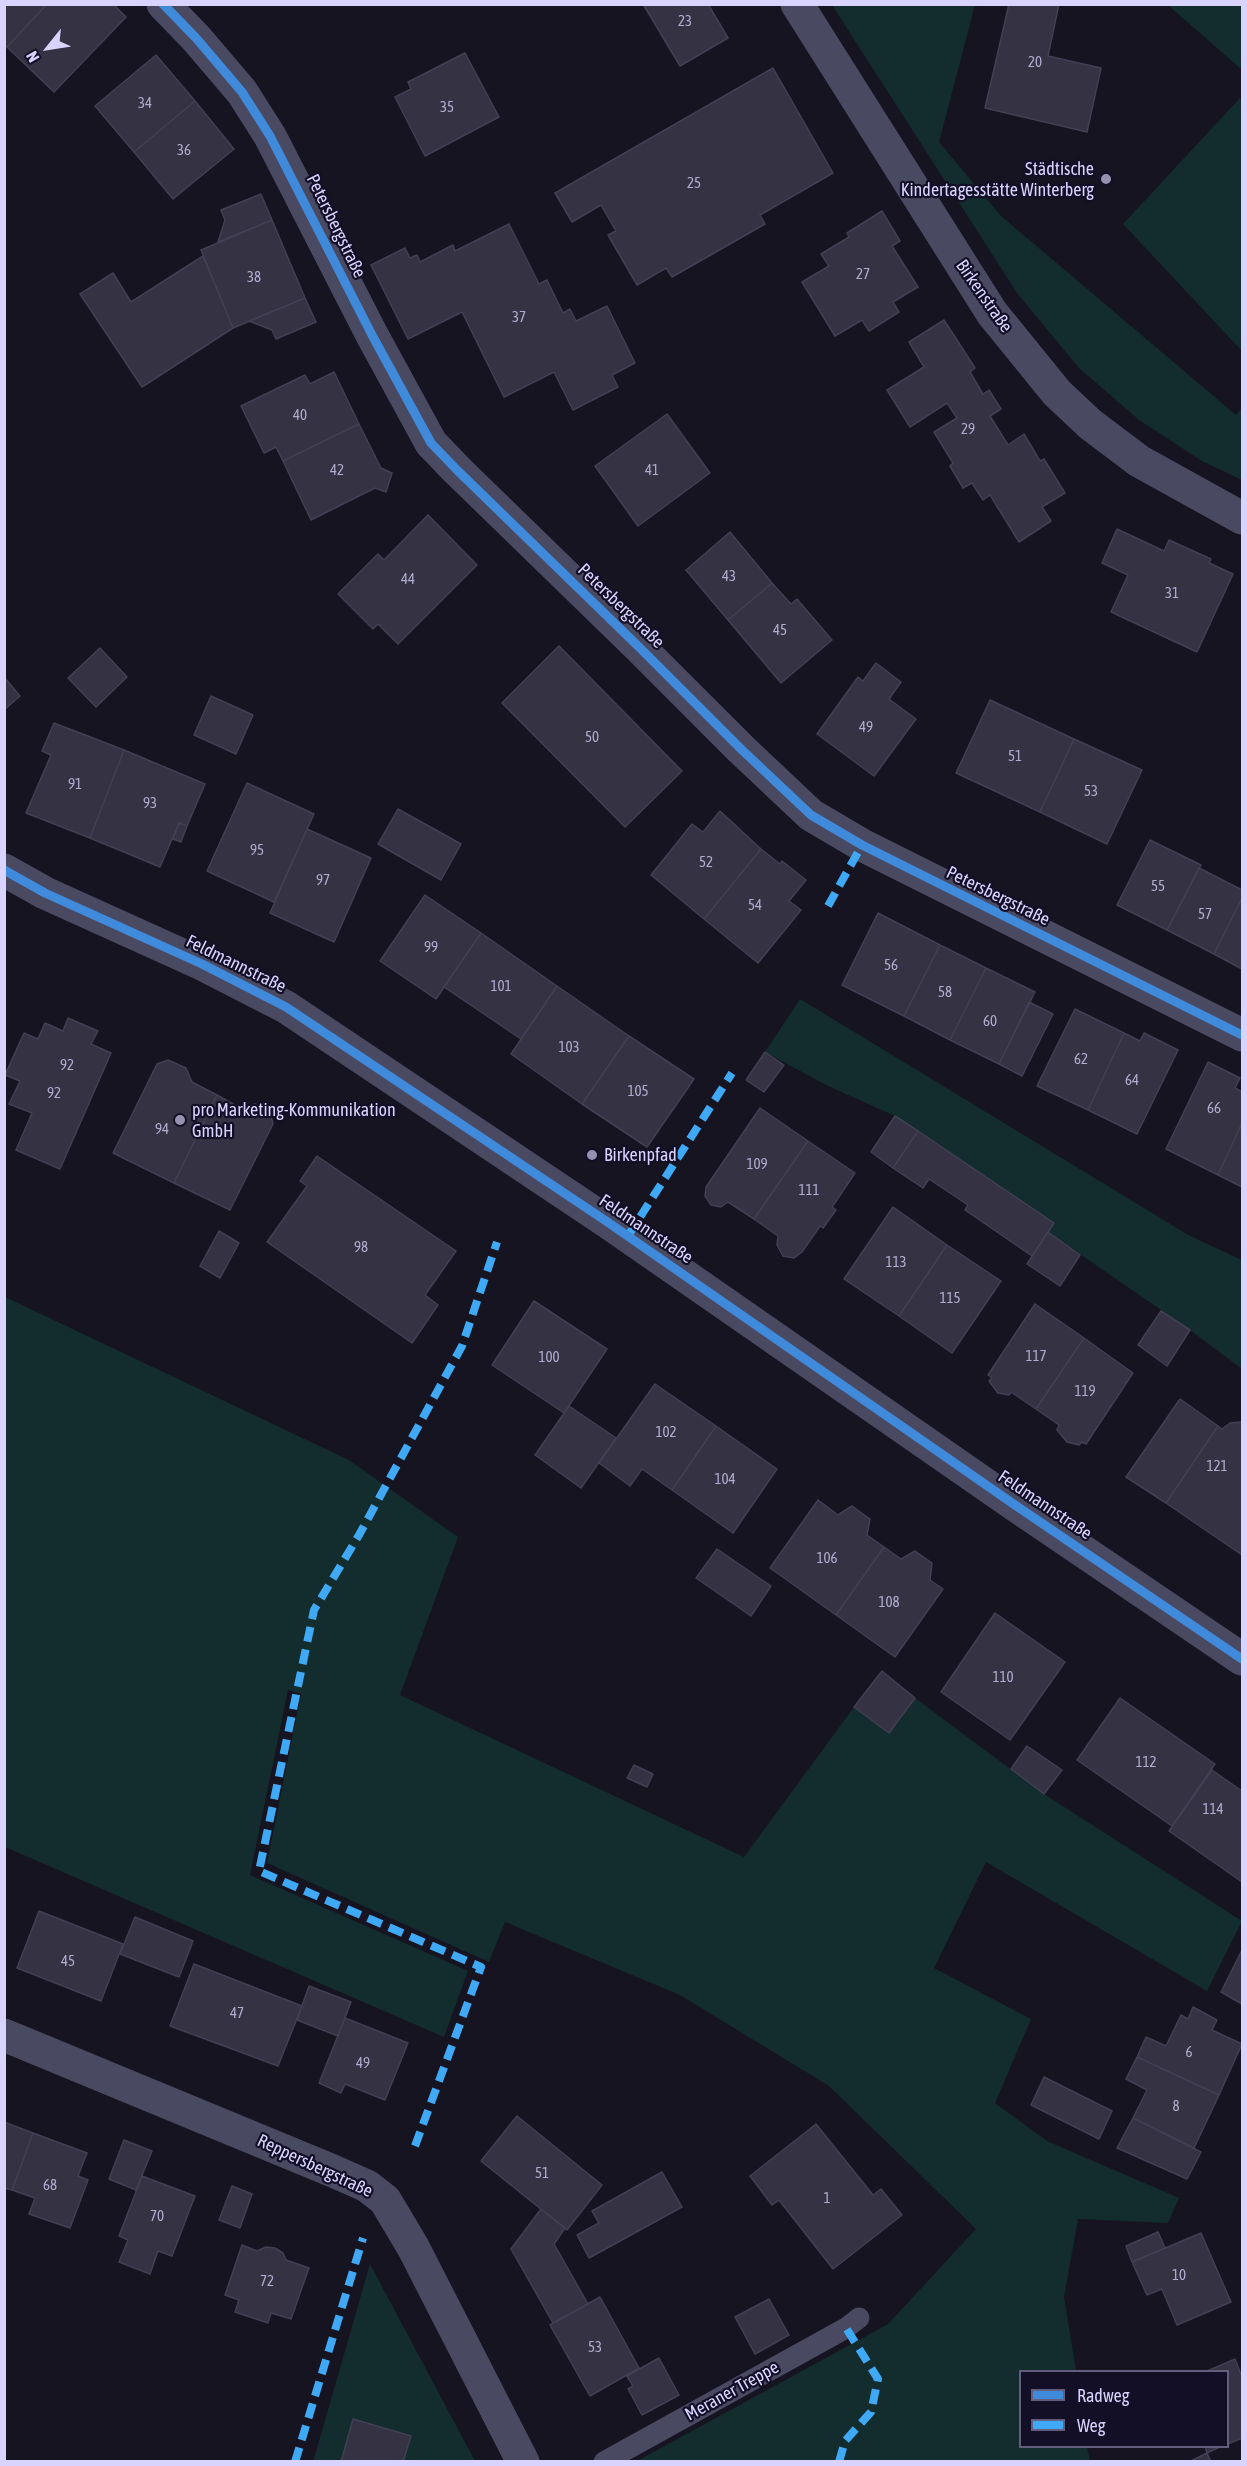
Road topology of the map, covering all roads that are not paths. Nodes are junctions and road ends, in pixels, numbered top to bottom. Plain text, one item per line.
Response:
1 (163, 4) edge
2 (797, 4) edge
3 (1242, 518) edge
4 (4, 870) edge
5 (1242, 1035) edge
6 (1242, 1659) edge
7 (4, 2035) edge
8 (859, 2318) dead end
9 (523, 2462) edge
10 (604, 2462) edge

1 - 5 street, Petersbergstraße
2 - 3 street, Birkenstraße
4 - 6 street, Feldmannstraße
7 - 9 street, Reppersbergstraße
8 - 10 lane, Meraner Treppe

